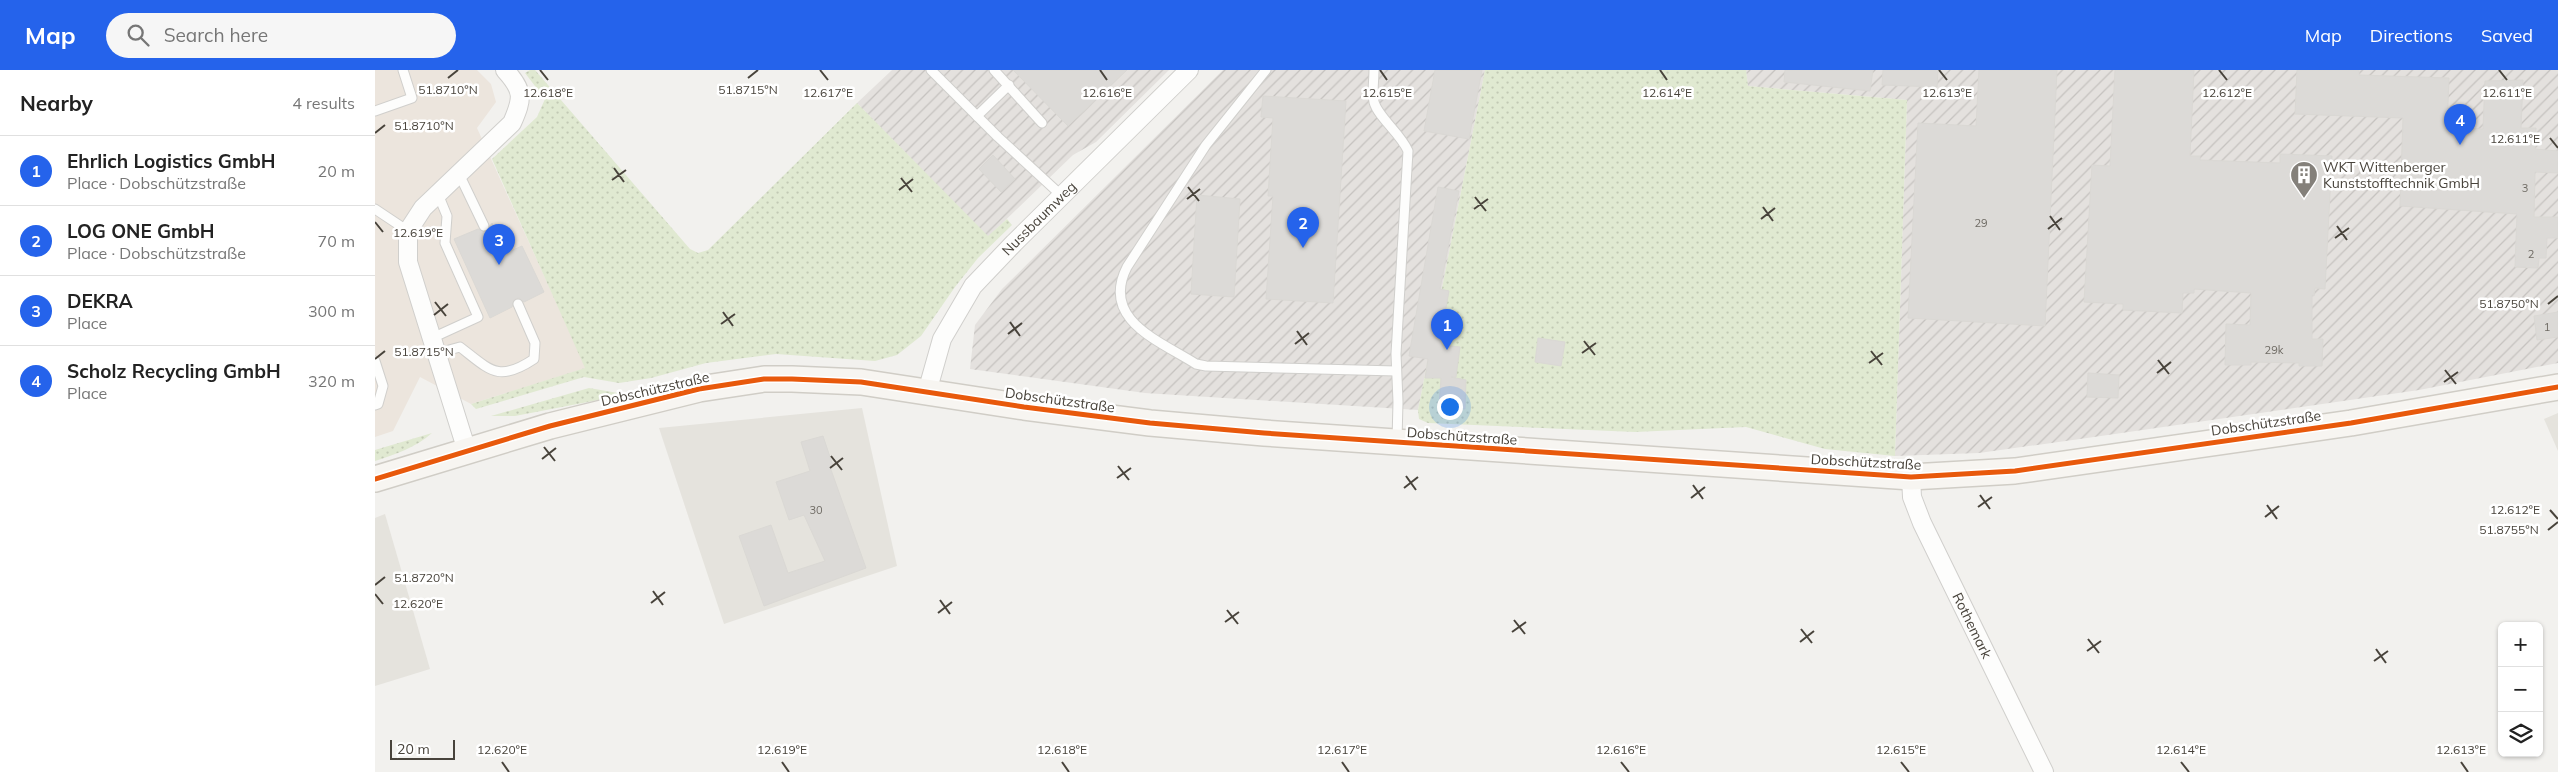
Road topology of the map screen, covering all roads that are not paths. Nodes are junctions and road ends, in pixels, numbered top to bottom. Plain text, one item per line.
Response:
1 (403, 70) edge
2 (505, 70) edge
3 (931, 70) edge
4 (994, 70) edge
5 (1189, 70) edge
6 (1265, 70) edge
7 (1374, 70) edge
8 (1009, 85) junction
9 (375, 111) edge
10 (977, 116) junction
11 (1042, 123) dead end
12 (459, 174) junction
13 (438, 194) junction
14 (1062, 196) junction
15 (375, 209) edge
16 (484, 226) dead end
17 (408, 231) junction
18 (518, 304) dead end
19 (435, 346) junction
20 (375, 361) edge
21 (1396, 370) junction
22 (2558, 387) edge
23 (927, 392) junction
24 (375, 405) edge
25 (1397, 443) junction
26 (467, 451) junction
27 (1911, 477) junction
28 (375, 479) edge
29 (2044, 772) edge

1 - 9 lane
2 - 12 street
3 - 10 lane
4 - 8 lane
5 - 14 street, Nussbaumweg
6 - 21 lane
7 - 21 lane
8 - 10 lane
8 - 11 lane
10 - 14 lane
12 - 13 street
12 - 16 lane
13 - 17 street
13 - 19 lane
14 - 23 street, Nussbaumweg
15 - 17 lane
17 - 19 street
18 - 19 lane
19 - 26 street
20 - 24 lane
21 - 25 lane
22 - 27 street, Dobschützstraße
23 - 25 street, Dobschützstraße
23 - 26 street, Dobschützstraße
25 - 27 street, Dobschützstraße
26 - 28 street, Dobschützstraße
27 - 29 street, Rothemark

